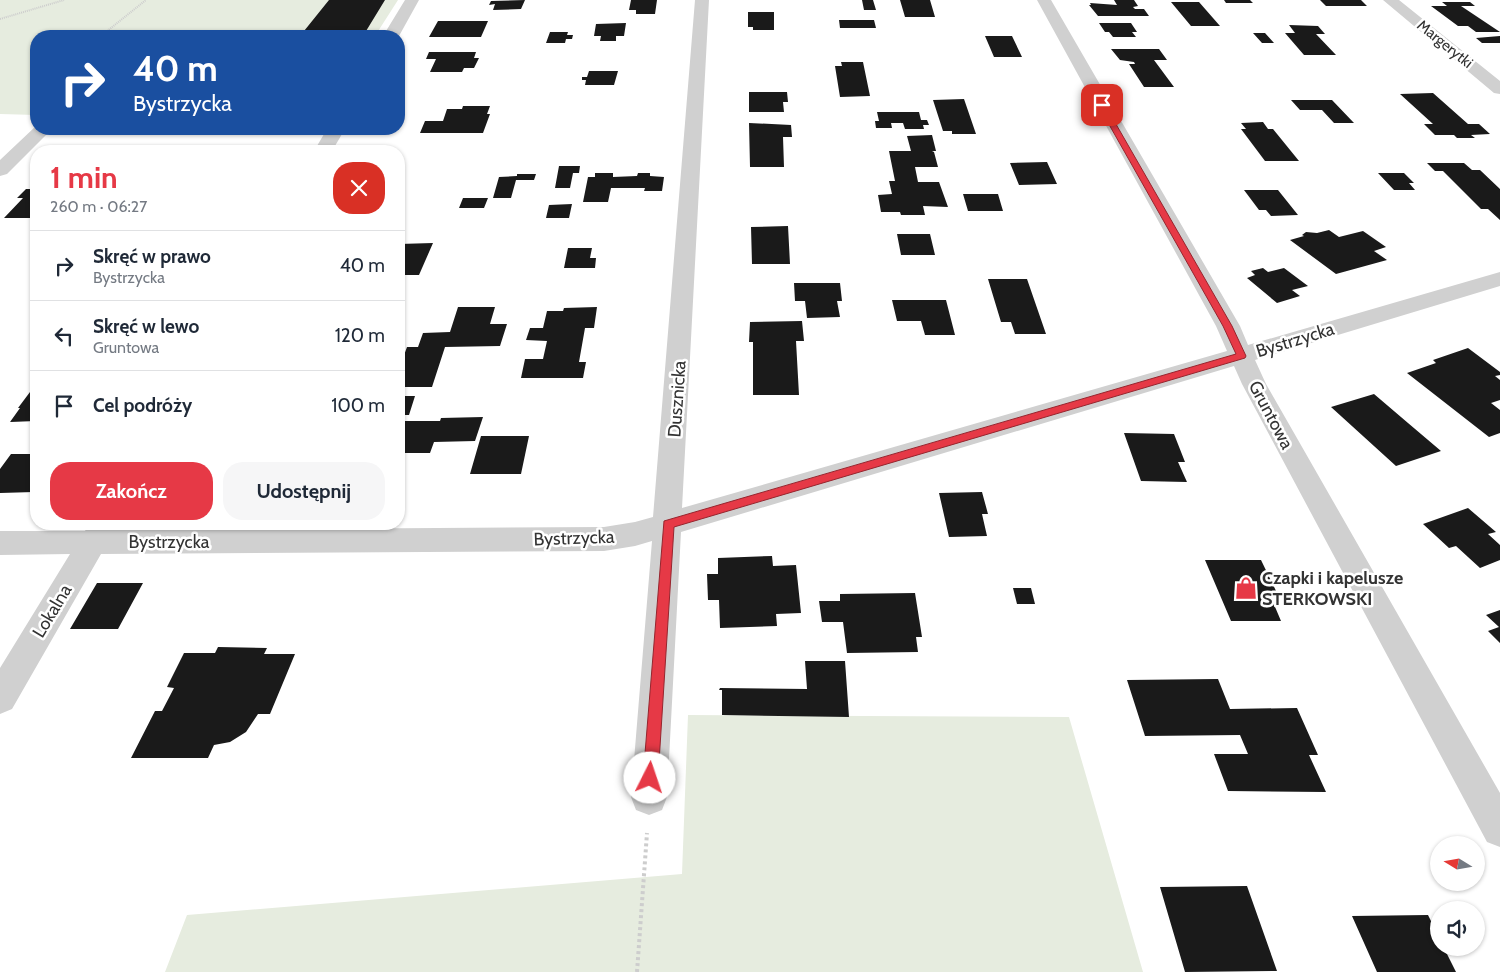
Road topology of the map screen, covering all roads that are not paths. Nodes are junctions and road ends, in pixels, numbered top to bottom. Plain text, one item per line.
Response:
1 (412, 0) edge
2 (702, 0) edge
3 (1044, 0) edge
4 (1390, 0) edge
5 (394, 30) edge
6 (1500, 89) edge
7 (37, 135) edge
8 (0, 170) edge
9 (1500, 279) edge
10 (1242, 356) junction
11 (668, 524) junction
12 (99, 533) edge
13 (0, 543) edge
14 (0, 698) edge
15 (649, 797) road end
16 (1500, 829) edge

1 - 5 street
2 - 11 street, Dusznicka
3 - 10 street, Gruntowa
4 - 6 street, Margerytki
7 - 8 street
9 - 10 street, Bystrzycka
10 - 11 street, Bystrzycka
10 - 16 street, Gruntowa
11 - 12 street, Bystrzycka
11 - 15 street, Dusznicka
12 - 13 street, Bystrzycka
12 - 14 street, Lokalna

